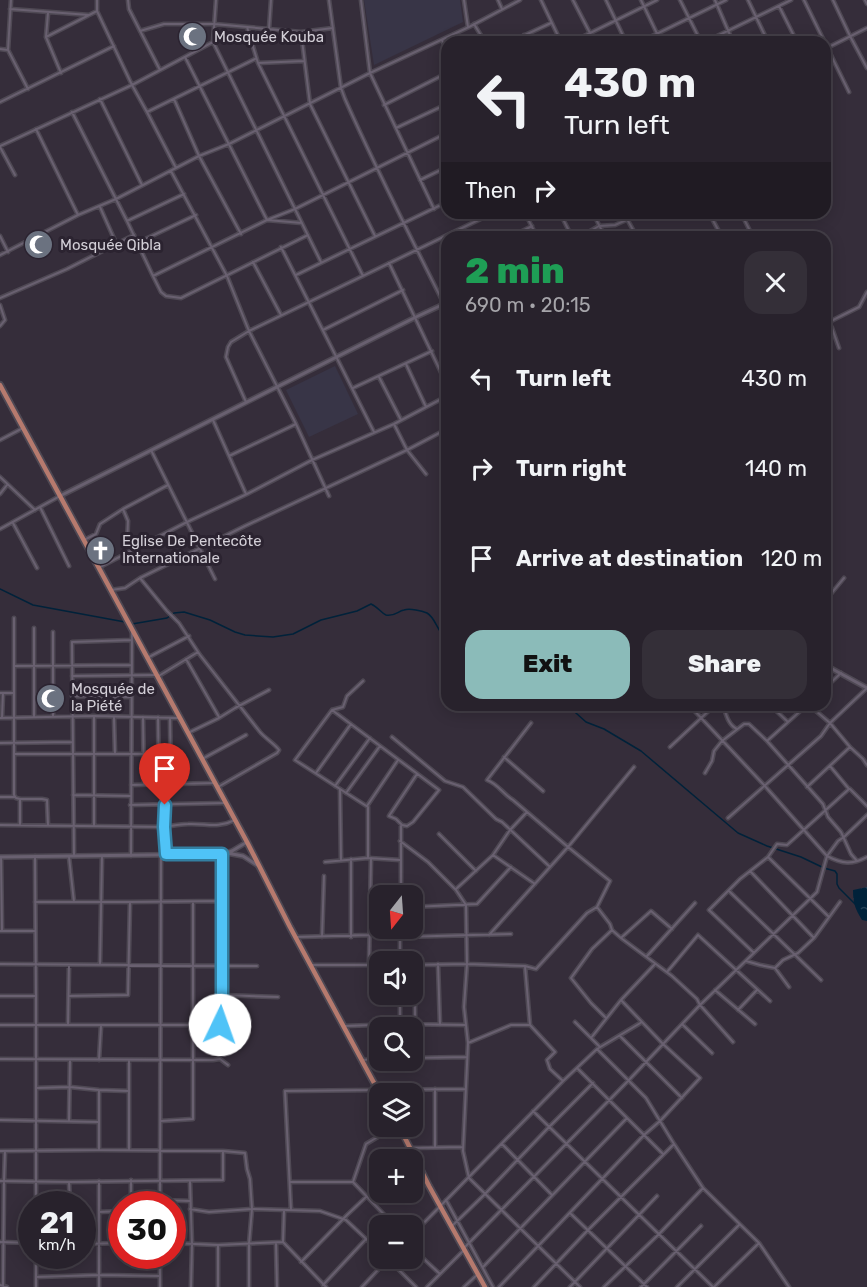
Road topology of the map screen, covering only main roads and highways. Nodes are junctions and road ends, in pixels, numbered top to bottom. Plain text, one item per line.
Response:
1 (0, 381) edge
2 (0, 385) edge
3 (45, 468) junction
4 (375, 1083) edge
5 (404, 1137) edge
6 (484, 1285) edge

1 - 3 main road
2 - 3 main road
3 - 4 main road
5 - 6 main road

